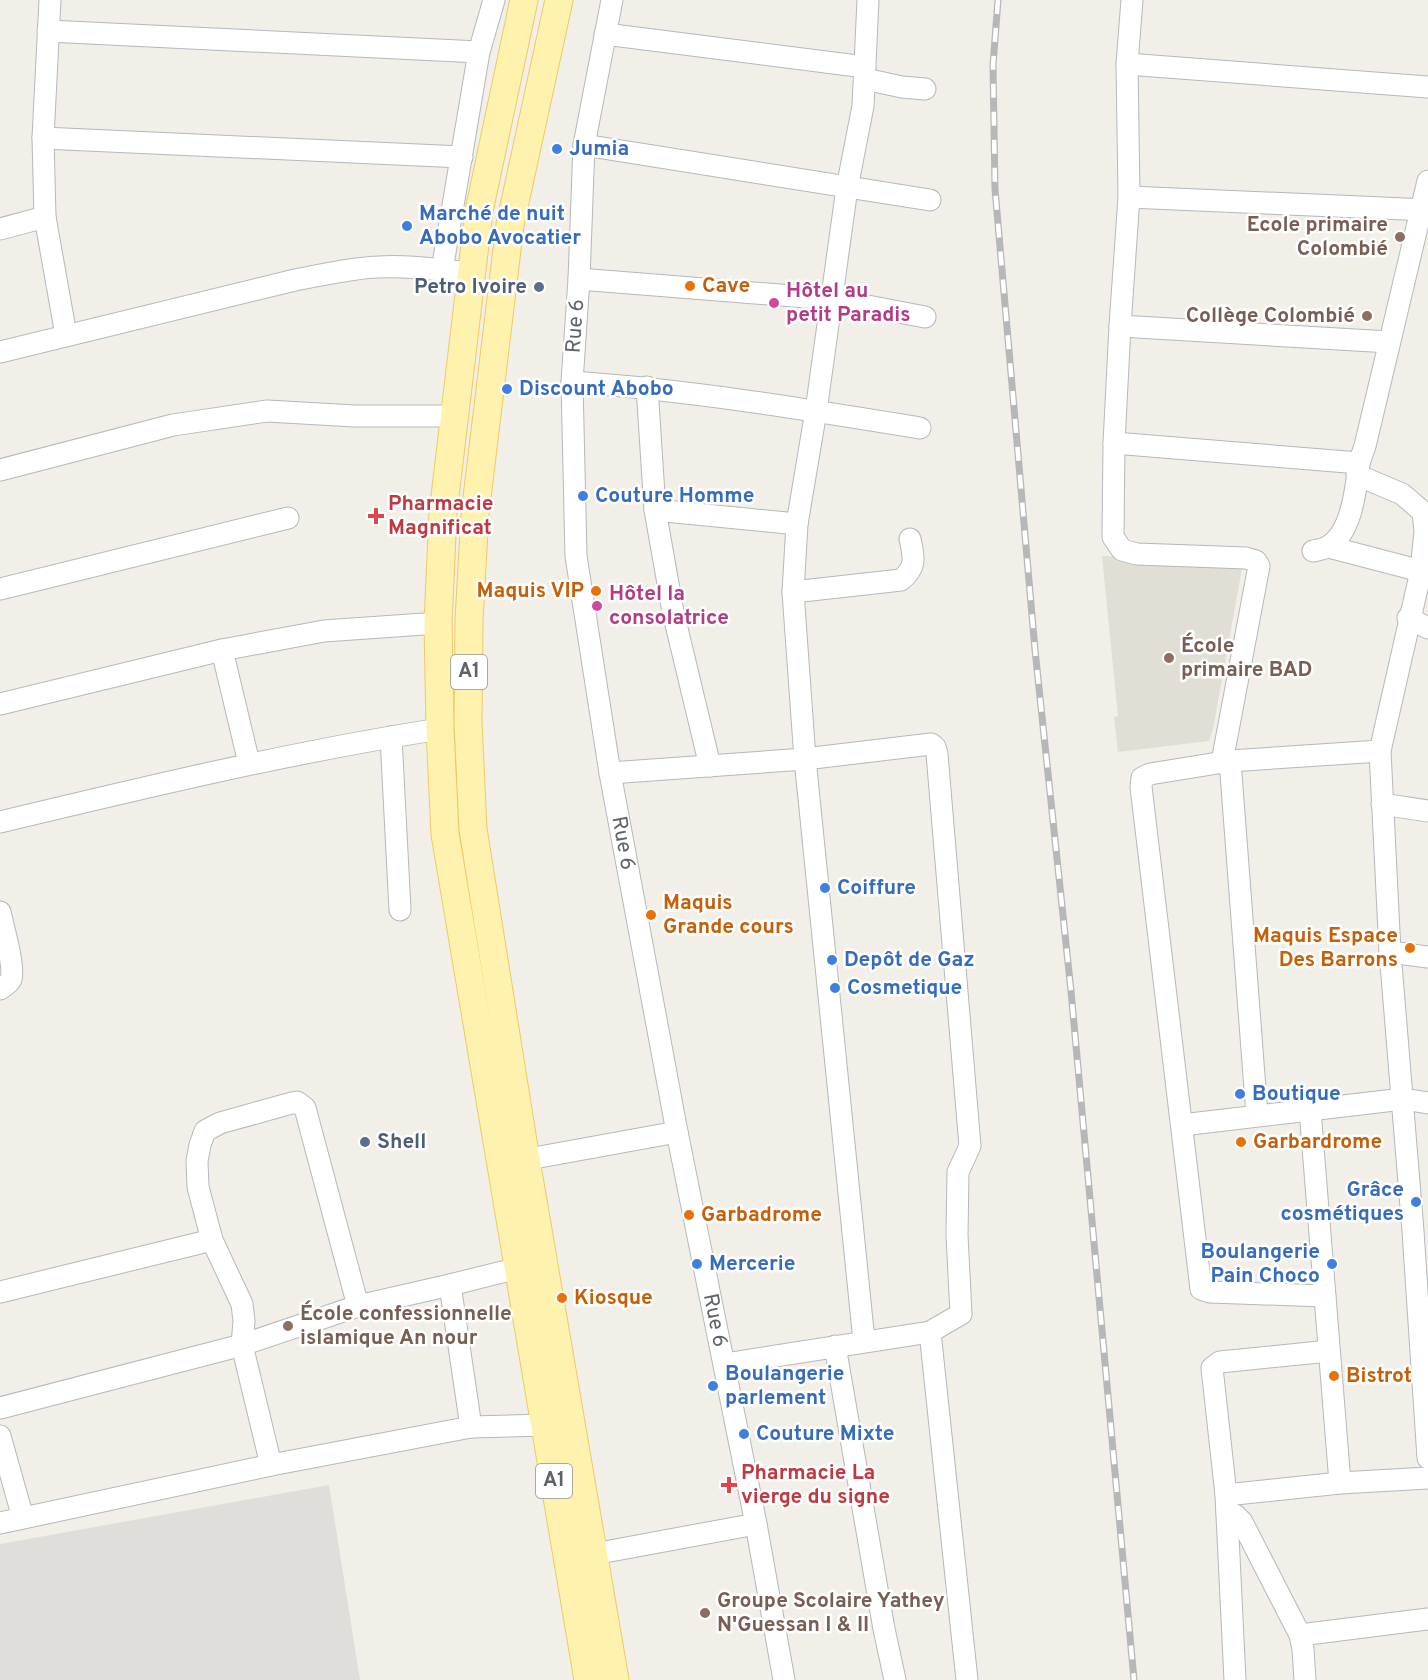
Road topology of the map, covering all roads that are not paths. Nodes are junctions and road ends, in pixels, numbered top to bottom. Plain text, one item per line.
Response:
1 (50, 0) edge
2 (494, 0) edge
3 (524, 0) edge
4 (559, 0) edge
5 (612, 0) edge
6 (868, 0) edge
7 (1132, 0) edge
8 (48, 31) junction
9 (605, 34) junction
10 (479, 52) junction
11 (1127, 64) junction
12 (865, 73) junction
13 (1428, 87) edge
14 (925, 88) dead end
15 (43, 138) junction
16 (584, 145) junction
17 (462, 157) junction
18 (1428, 181) edge
19 (847, 188) junction
20 (1129, 196) junction
21 (930, 201) dead end
22 (1425, 210) edge
23 (0, 213) edge
24 (37, 220) junction
25 (0, 230) edge
26 (442, 270) junction
27 (470, 273) junction
28 (579, 279) junction
29 (831, 298) junction
30 (925, 317) dead end
31 (1120, 326) junction
32 (66, 335) junction
33 (1389, 342) junction
34 (0, 351) edge
35 (572, 382) junction
36 (647, 387) junction
37 (816, 411) junction
38 (454, 416) junction
39 (920, 428) dead end
40 (1114, 443) junction
41 (1358, 469) junction
42 (0, 470) edge
43 (655, 510) junction
44 (288, 518) dead end
45 (797, 524) junction
46 (910, 539) dead end
47 (1421, 571) junction
48 (0, 589) edge
49 (793, 592) junction
50 (1408, 618) junction
51 (438, 623) junction
52 (1428, 628) edge
53 (222, 650) junction
54 (0, 704) edge
55 (440, 729) junction
56 (391, 736) junction
57 (1380, 751) junction
58 (805, 759) junction
59 (1226, 761) junction
60 (249, 763) junction
61 (710, 766) junction
62 (610, 773) junction
63 (1382, 804) junction
64 (1428, 811) edge
65 (0, 822) edge
66 (399, 910) dead end
67 (0, 912) edge
68 (1390, 952) junction
69 (1428, 957) edge
70 (0, 989) edge
71 (1403, 1099) junction
72 (1428, 1103) edge
73 (1310, 1110) junction
74 (1257, 1115) junction
75 (1182, 1125) junction
76 (677, 1132) junction
77 (526, 1160) junction
78 (500, 1165) junction
79 (1421, 1232) edge
80 (212, 1240) junction
81 (518, 1268) junction
82 (450, 1285) junction
83 (0, 1292) edge
84 (1325, 1296) junction
85 (358, 1306) junction
86 (930, 1332) junction
87 (864, 1341) junction
88 (242, 1345) junction
89 (835, 1346) junction
90 (1329, 1351) junction
91 (725, 1364) junction
92 (0, 1408) edge
93 (545, 1425) junction
94 (471, 1427) junction
95 (0, 1436) edge
96 (1428, 1458) edge
97 (271, 1465) junction
98 (1428, 1478) edge
99 (1340, 1483) junction
100 (1226, 1503) junction
101 (22, 1518) junction
102 (0, 1523) edge
103 (756, 1524) junction
104 (594, 1554) junction
105 (1428, 1619) edge
106 (1300, 1635) junction
107 (588, 1680) edge
108 (615, 1680) edge
109 (784, 1680) edge
110 (895, 1680) edge
111 (967, 1680) edge
112 (1235, 1680) edge
113 (1305, 1680) edge

1 - 8 street
2 - 10 street
3 - 27 main road, A1
4 - 77 main road, A1
5 - 9 street, Rue 6
6 - 12 street
7 - 11 street
8 - 10 street
8 - 15 street
9 - 12 street
9 - 16 street, Rue 6
10 - 17 street
11 - 13 street
11 - 20 street
12 - 14 street
12 - 19 street
15 - 17 street
15 - 24 street
16 - 19 street
16 - 28 street, Rue 6
17 - 26 street
18 - 22 street
19 - 21 street
19 - 29 street
20 - 22 street
20 - 31 street
22 - 33 street
23 - 24 street
24 - 25 street
24 - 32 street
26 - 27 street
26 - 32 street
27 - 38 main road, A1
28 - 29 street
28 - 35 street, Rue 6
29 - 30 street
29 - 37 street
31 - 33 street
31 - 40 street
32 - 34 street
33 - 41 street
35 - 36 street
35 - 62 street, Rue 6
36 - 37 street
36 - 43 street
37 - 39 street
37 - 45 street
38 - 42 street
38 - 51 main road, A1
40 - 41 street
40 - 59 street
41 - 47 street
41 - 47 street
43 - 45 street
43 - 61 street
44 - 48 street
45 - 49 street
46 - 49 street
47 - 50 street
49 - 58 street
50 - 52 street
50 - 57 street
51 - 53 street
51 - 55 main road, A1
53 - 54 street
53 - 60 street
55 - 56 street
55 - 78 main road, A1
56 - 60 street
56 - 66 street
57 - 59 street
57 - 63 street
58 - 61 street
58 - 86 street
58 - 87 street
59 - 74 street
59 - 75 street
60 - 65 street
61 - 62 street
62 - 76 street, Rue 6
63 - 64 street
63 - 68 street
67 - 70 street
68 - 69 street
68 - 71 street
71 - 72 street
71 - 73 street
71 - 79 street
73 - 74 street
73 - 84 street
74 - 75 street
75 - 84 street
76 - 77 street
76 - 91 street, Rue 6
77 - 78 street
77 - 104 main road, A1
78 - 81 main road, A1
79 - 96 street
80 - 83 street
80 - 85 street
80 - 88 street
81 - 82 street
81 - 93 main road, A1
82 - 85 street
82 - 94 street
84 - 90 street
85 - 88 street
86 - 87 street
86 - 111 street
87 - 89 street
88 - 92 street
88 - 97 street
89 - 91 street
89 - 110 street
90 - 99 street
90 - 100 street
91 - 103 street, Rue 6
93 - 94 street
93 - 107 main road, A1
94 - 97 street
95 - 101 street
97 - 101 street
98 - 99 street
99 - 100 street
100 - 106 street
100 - 112 street
101 - 102 street
103 - 104 street
103 - 109 street, Rue 6
104 - 108 main road, A1
105 - 106 street
106 - 113 street

